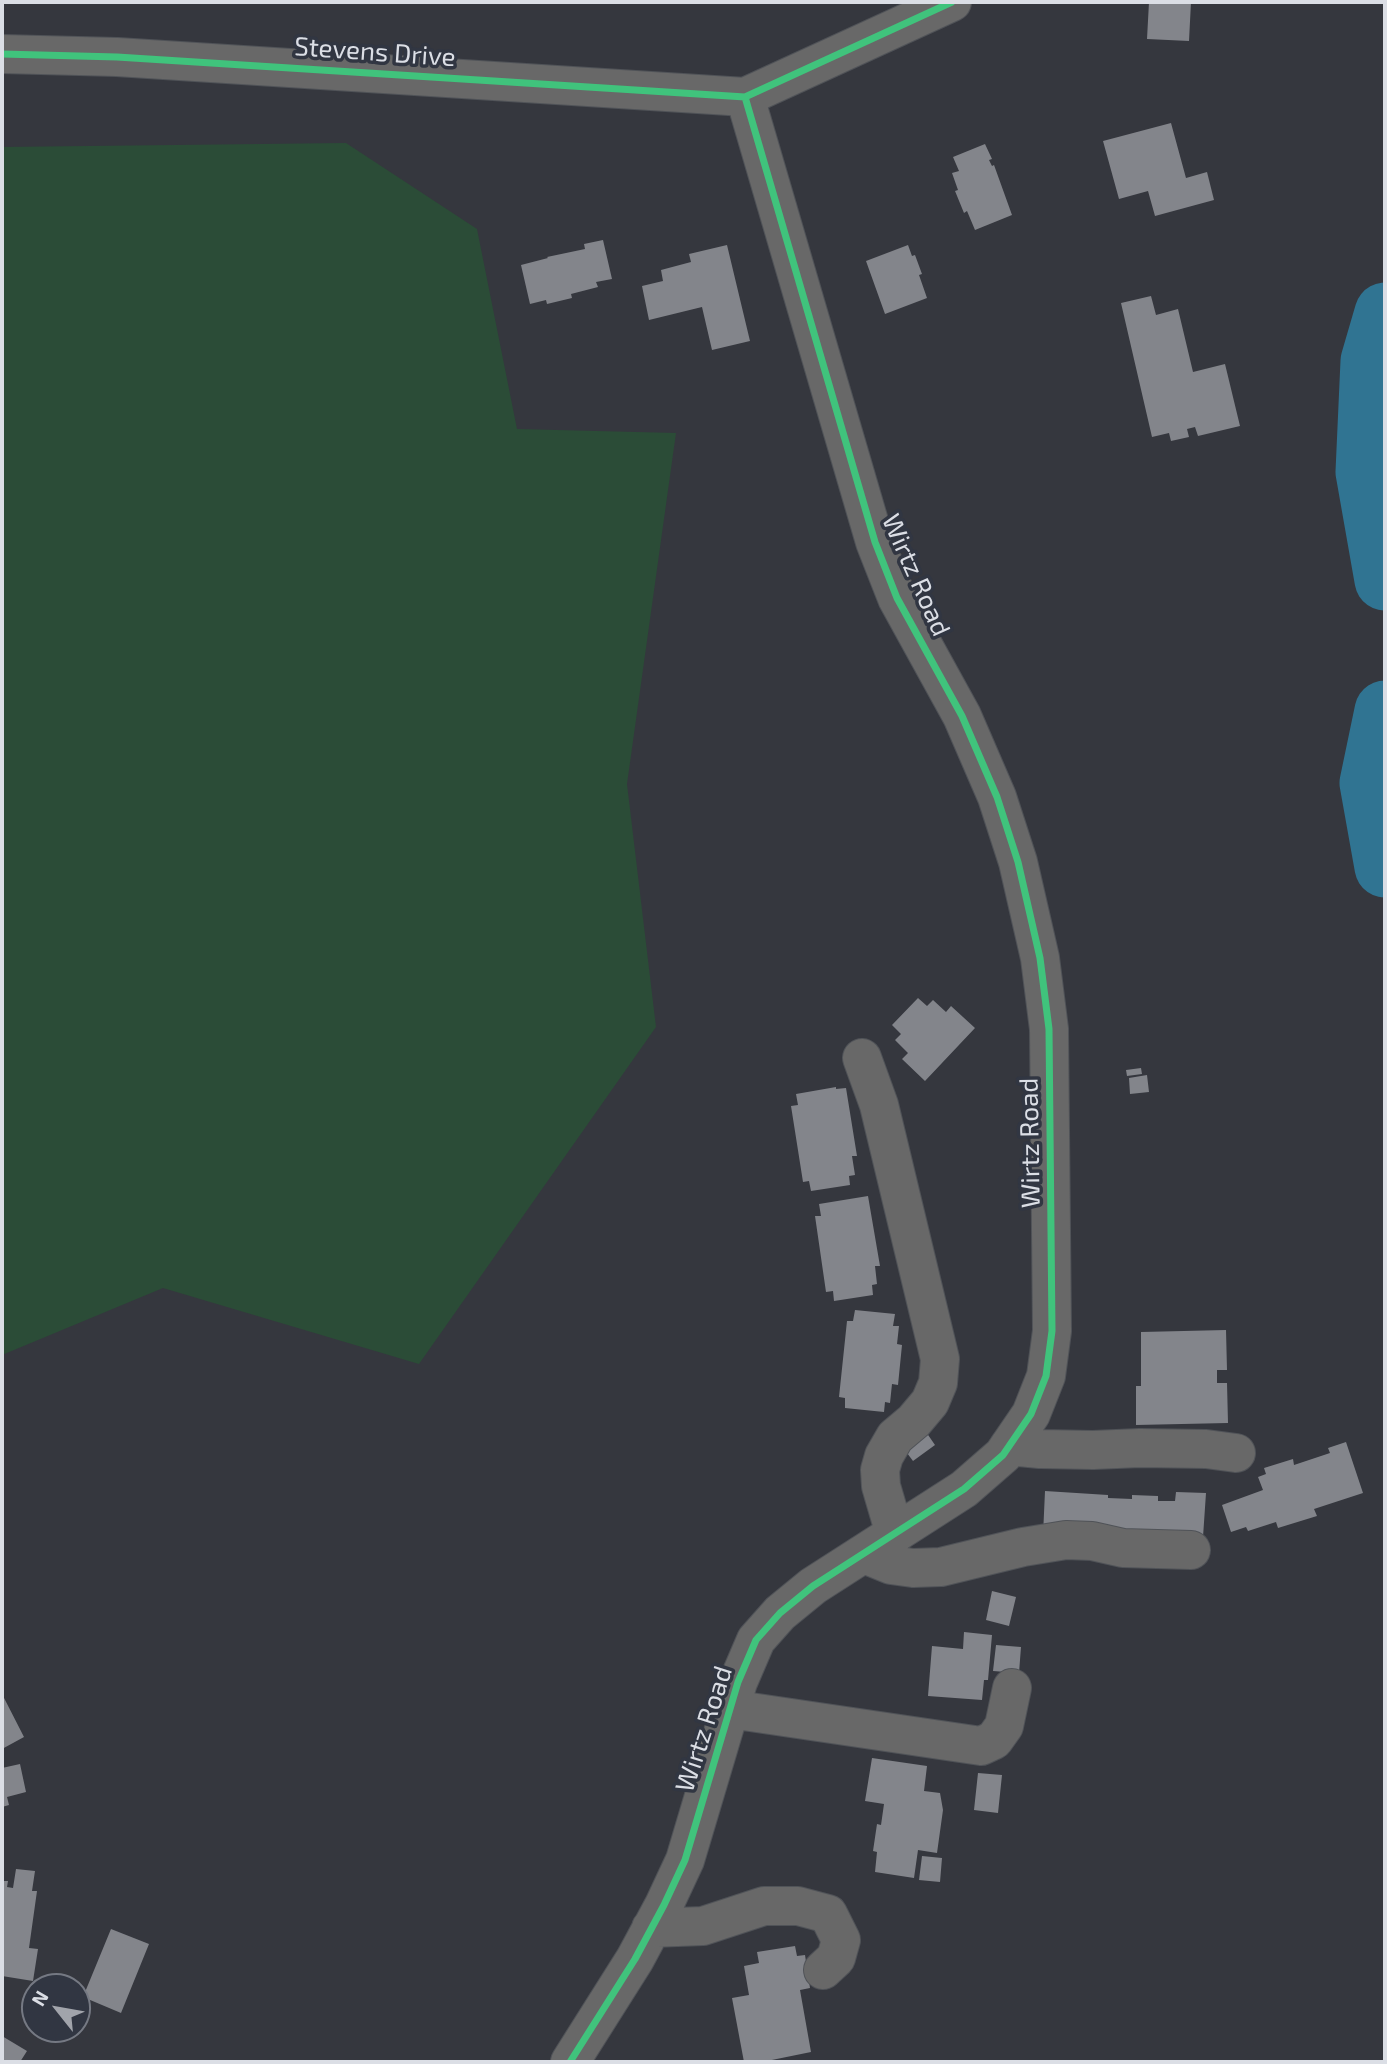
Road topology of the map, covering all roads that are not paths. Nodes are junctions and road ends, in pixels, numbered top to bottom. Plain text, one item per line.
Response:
1 (952, 2) edge
2 (2, 54) edge
3 (745, 97) junction
4 (862, 1058) dead end
5 (1009, 1446) junction
6 (1236, 1453) dead end
7 (879, 1544) junction
8 (1191, 1550) dead end
9 (1012, 1688) dead end
10 (730, 1709) junction
11 (651, 1928) junction
12 (823, 1970) dead end
13 (570, 2062) edge

1 - 3 street
2 - 3 street, Stevens Drive
3 - 5 street, Wirtz Road
4 - 7 street
5 - 6 street
5 - 7 street, Wirtz Road
7 - 8 street
7 - 10 street, Wirtz Road
9 - 10 street
10 - 11 street, Wirtz Road
11 - 12 street
11 - 13 street, Wirtz Road

